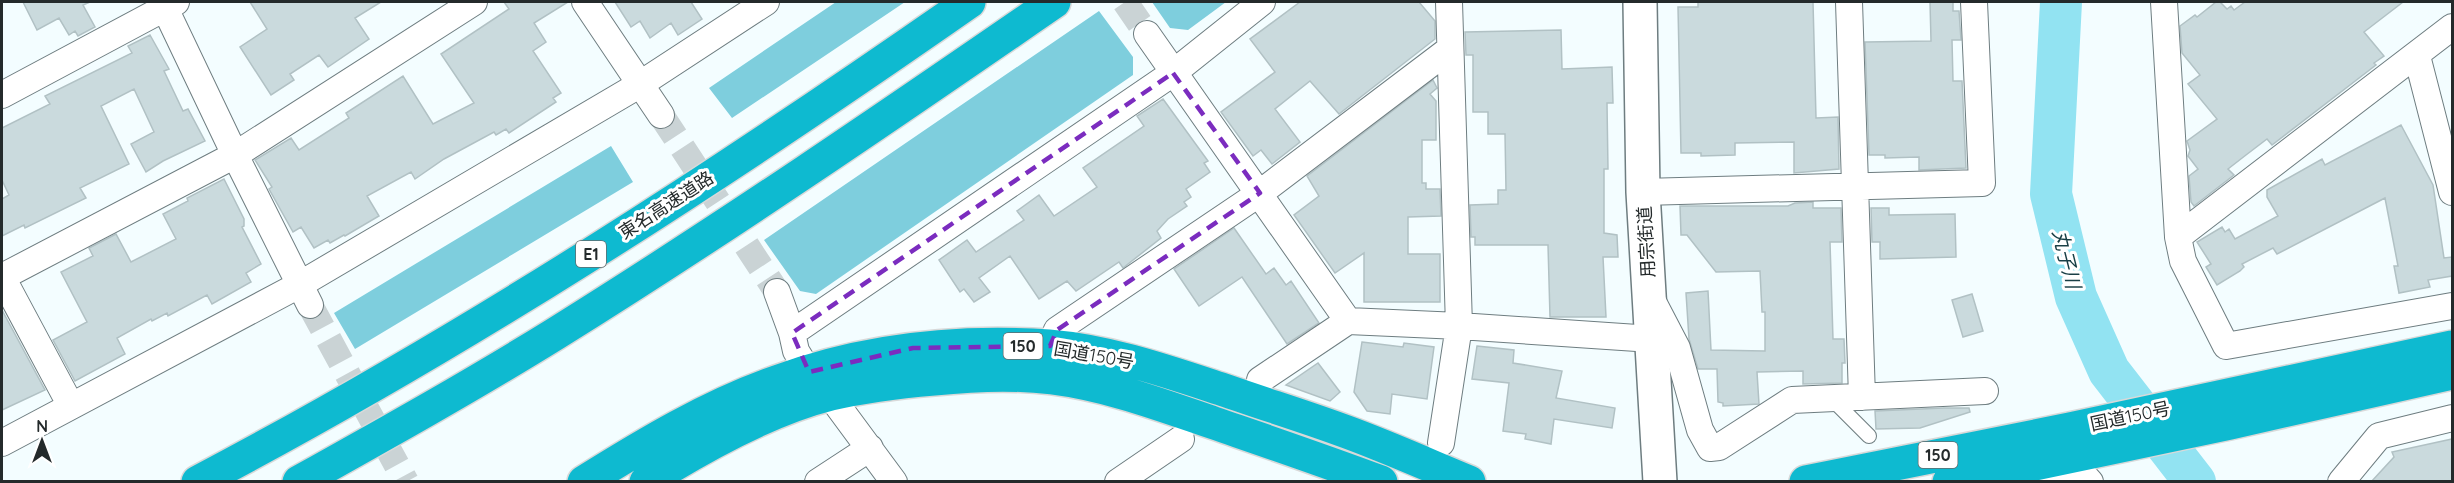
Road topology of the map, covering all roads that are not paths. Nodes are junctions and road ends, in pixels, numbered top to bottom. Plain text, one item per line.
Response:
1 (474, 2) edge
2 (585, 2) edge
3 (766, 2) edge
4 (969, 2) edge
5 (1054, 2) edge
6 (1263, 2) edge
7 (1449, 2) edge
8 (1640, 2) edge
9 (1849, 2) edge
10 (1974, 2) edge
11 (167, 4) edge
12 (2171, 6) edge
13 (2452, 27) edge
14 (1148, 34) tunnel mouth
15 (1450, 49) junction
16 (2417, 56) junction
17 (1173, 73) junction
18 (639, 86) junction
19 (2, 95) edge
20 (661, 116) tunnel mouth
21 (235, 155) junction
22 (1855, 187) junction
23 (1643, 192) junction
24 (2452, 192) edge
25 (1260, 193) junction
26 (2178, 237) junction
27 (2, 277) edge
28 (777, 292) tunnel mouth
29 (1649, 294) junction
30 (305, 295) junction
31 (2452, 306) edge
32 (1348, 321) junction
33 (1459, 326) junction
34 (792, 333) junction
35 (1652, 339) junction
36 (1050, 346) junction
37 (2452, 347) edge
38 (2452, 373) edge
39 (1260, 380) dead end
40 (819, 383) junction
41 (1985, 391) dead end
42 (1862, 397) junction
43 (1831, 398) junction
44 (71, 406) junction
45 (2222, 411) junction
46 (2452, 418) edge
47 (1869, 436) dead end
48 (1181, 439) dead end
49 (2, 442) edge
50 (1441, 443) dead end
51 (870, 448) junction
52 (2080, 458) edge
53 (198, 482) edge
54 (299, 482) edge
55 (584, 482) edge
56 (646, 482) edge
57 (818, 482) edge
58 (894, 482) edge
59 (1118, 482) edge
60 (1381, 482) edge
61 (1469, 482) edge
62 (1660, 482) edge
63 (1806, 482) edge
64 (1949, 482) edge
65 (2017, 482) edge
66 (2341, 482) edge

1 - 21 street
2 - 18 street
3 - 18 street
4 - 53 highway, 東名高速道路 / E1
5 - 54 highway
6 - 17 street
7 - 15 street
8 - 23 street, 用宗街道
9 - 22 street
10 - 22 street
11 - 19 street
11 - 21 street
12 - 26 street
13 - 16 street
14 - 17 street
15 - 25 street
15 - 33 street
16 - 24 street
16 - 26 street
17 - 25 street
17 - 34 street
18 - 20 street
18 - 30 street
21 - 27 street
21 - 30 street
22 - 23 street
22 - 42 street
23 - 29 street, 用宗街道
25 - 32 street
25 - 36 street
26 - 31 street
27 - 44 street
28 - 34 street
29 - 35 street, 用宗街道
29 - 43 street
30 - 44 street
32 - 33 street
32 - 39 street
33 - 35 street
33 - 50 street
34 - 40 street
35 - 62 street, 用宗街道
36 - 40 highway, 国道150号 / 150
36 - 61 highway, 国道150号 / 150
37 - 45 highway, 国道150号 / 150
38 - 45 highway, 国道150号 / 150
40 - 51 street
40 - 55 highway, 国道150号 / 150
40 - 56 highway, 国道150号 / 150
40 - 60 highway, 国道150号 / 150
41 - 42 street
42 - 43 street
43 - 47 lane
44 - 49 street
45 - 52 highway, 国道150号 / 150
46 - 66 street
48 - 59 street
51 - 57 street
51 - 58 street
52 - 63 highway, 国道150号 / 150
52 - 64 highway, 国道150号 / 150
52 - 65 street

